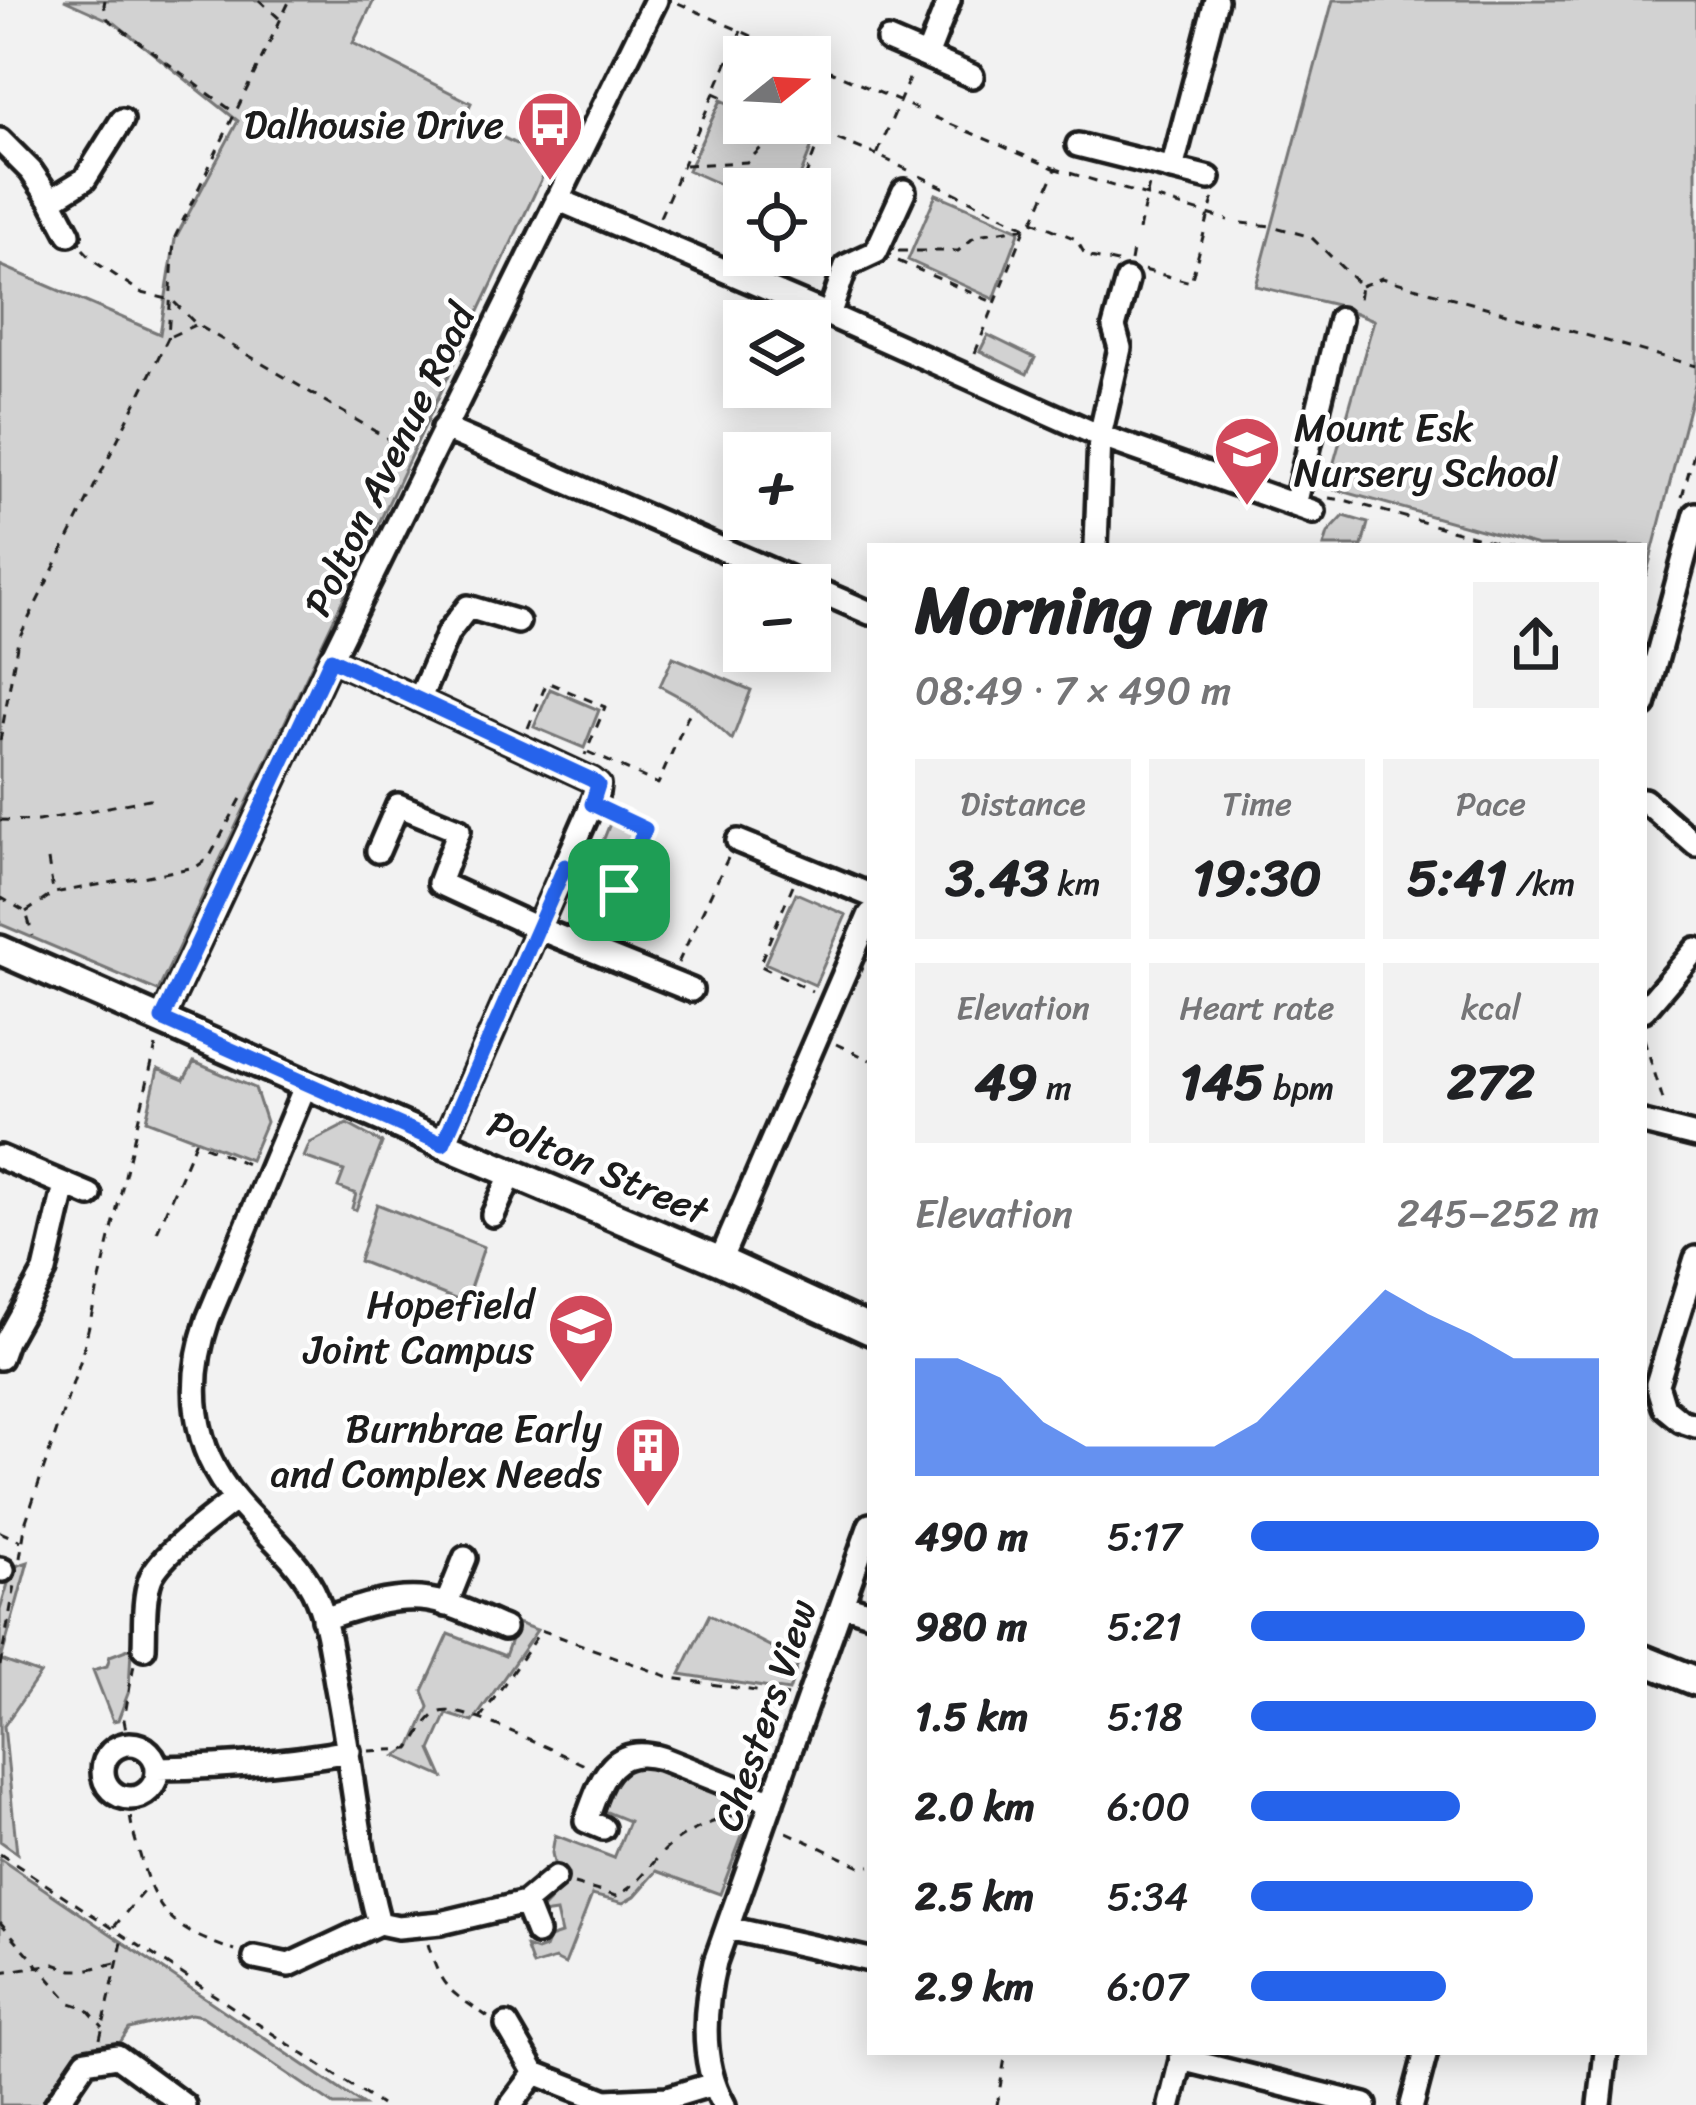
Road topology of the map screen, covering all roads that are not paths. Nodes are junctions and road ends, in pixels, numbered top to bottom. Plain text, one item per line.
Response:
1 (656, 0) edge
2 (949, 0) edge
3 (1216, 0) edge
4 (888, 40) dead end
5 (923, 55) junction
6 (972, 76) dead end
7 (122, 120) dead end
8 (0, 140) edge
9 (1078, 145) road end
10 (1163, 166) junction
11 (1208, 178) road end
12 (904, 190) dead end
13 (557, 199) junction
14 (51, 200) junction
15 (69, 234) road end
16 (1127, 280) dead end
17 (794, 300) edge
18 (831, 309) edge
19 (831, 316) edge
20 (1340, 319) road end
21 (443, 428) junction
22 (1100, 436) junction
23 (1696, 514) edge
24 (1096, 543) edge
25 (757, 564) edge
26 (831, 596) edge
27 (867, 612) edge
28 (518, 622) dead end
29 (1653, 633) edge
30 (331, 659) junction
31 (1647, 681) edge
32 (418, 700) junction
33 (1647, 803) edge
34 (738, 841) road end
35 (1696, 845) edge
36 (378, 851) dead end
37 (867, 894) edge
38 (867, 921) edge
39 (538, 928) junction
40 (1696, 949) edge
41 (0, 950) edge
42 (680, 986) road end
43 (1647, 1006) edge
44 (162, 1019) junction
45 (306, 1084) junction
46 (1647, 1124) edge
47 (1696, 1136) edge
48 (443, 1144) junction
49 (0, 1157) edge
50 (512, 1173) junction
51 (65, 1185) junction
52 (90, 1195) dead end
53 (493, 1215) dead end
54 (1696, 1258) edge
55 (720, 1261) junction
56 (867, 1329) edge
57 (0, 1358) edge
58 (1696, 1426) edge
59 (235, 1499) junction
60 (867, 1534) edge
61 (465, 1558) dead end
62 (842, 1604) junction
63 (446, 1605) junction
64 (867, 1612) edge
65 (323, 1619) junction
66 (504, 1628) dead end
67 (144, 1648) road end
68 (1647, 1661) edge
69 (1696, 1682) edge
70 (349, 1751) junction
71 (157, 1768) junction
72 (769, 1812) junction
73 (603, 1828) dead end
74 (555, 1878) road end
75 (525, 1903) junction
76 (379, 1923) junction
77 (728, 1928) junction
78 (537, 1934) dead end
79 (255, 1958) road end
80 (867, 1959) edge
81 (507, 2025) road end
82 (1182, 2055) edge
83 (1425, 2055) edge
84 (1606, 2055) edge
85 (535, 2073) junction
86 (713, 2084) junction
87 (56, 2105) edge
88 (184, 2105) edge
89 (511, 2105) edge
90 (724, 2105) edge
91 (1170, 2105) edge
92 (1365, 2105) edge
93 (1412, 2105) edge
94 (1600, 2105) edge

1 - 13 street, Polton Avenue Road
2 - 5 street
3 - 10 street
4 - 5 street
5 - 6 street
7 - 14 street
8 - 14 street
9 - 10 street
10 - 11 street
12 - 18 street
13 - 17 street
13 - 21 street, Polton Avenue Road
14 - 15 street
16 - 22 street
19 - 22 street
20 - 22 street
21 - 25 street
21 - 30 street, Polton Avenue Road
22 - 24 street
23 - 29 street
26 - 27 street
28 - 32 street
29 - 31 street
30 - 32 street
30 - 44 street, Polton Avenue Road
32 - 39 street
33 - 35 street
34 - 37 street
36 - 39 street
38 - 55 street
39 - 42 street
39 - 48 street
40 - 43 street
41 - 44 main road, Polton Street
44 - 45 main road, Polton Street
45 - 48 main road, Polton Street
45 - 59 street
46 - 47 street
48 - 50 main road, Polton Street
49 - 51 street
50 - 53 street
50 - 55 main road, Polton Street
51 - 52 street
51 - 57 street
54 - 58 street
55 - 56 main road, Polton Street
59 - 65 street
59 - 67 street
60 - 62 street, Chesters View
61 - 63 street
62 - 64 street
62 - 72 street, Chesters View
63 - 65 street
63 - 66 street
65 - 70 street
68 - 69 main road
70 - 71 street
70 - 76 street
71 - 71 street
72 - 73 street
72 - 77 street, Chesters View
74 - 75 street
75 - 76 street
75 - 78 street
76 - 79 street
77 - 80 street
77 - 86 street, Chesters View
81 - 85 street
82 - 91 street
82 - 92 street
83 - 93 street
84 - 94 street
85 - 86 street
85 - 89 street
86 - 90 street, Chesters View
87 - 88 street

